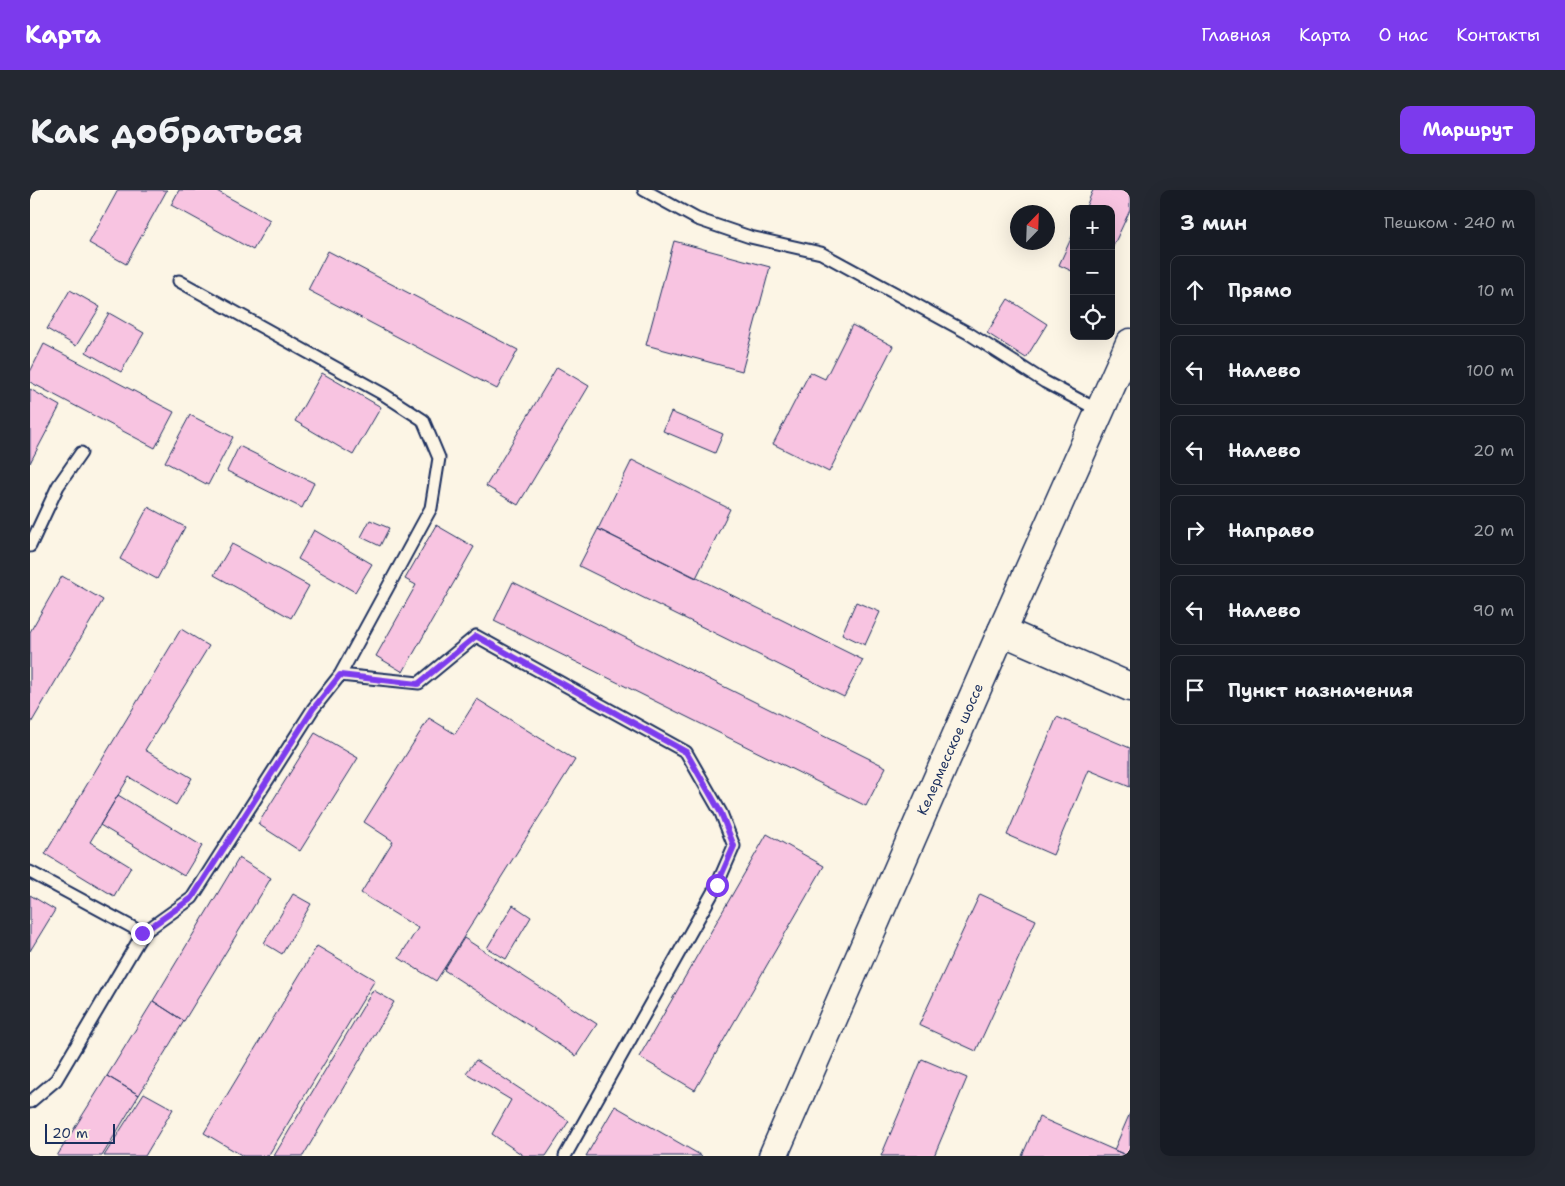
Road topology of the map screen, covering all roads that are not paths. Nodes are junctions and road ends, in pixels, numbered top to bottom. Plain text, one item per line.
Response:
1 (644, 190) edge
2 (179, 281) dead end
3 (1130, 342) edge
4 (1100, 411) junction
5 (81, 453) dead end
6 (30, 546) edge
7 (1002, 631) junction
8 (340, 675) junction
9 (1130, 687) edge
10 (30, 872) edge
11 (142, 933) junction
12 (30, 1102) edge
13 (564, 1156) edge
14 (773, 1156) edge

1 - 4 lane
2 - 8 lane
3 - 4 main road, Келермесское шоссе
4 - 7 main road, Келермесское шоссе
5 - 6 lane
7 - 9 main road
7 - 14 main road, Келермесское шоссе
8 - 11 lane
8 - 13 lane
10 - 11 lane
11 - 12 lane

